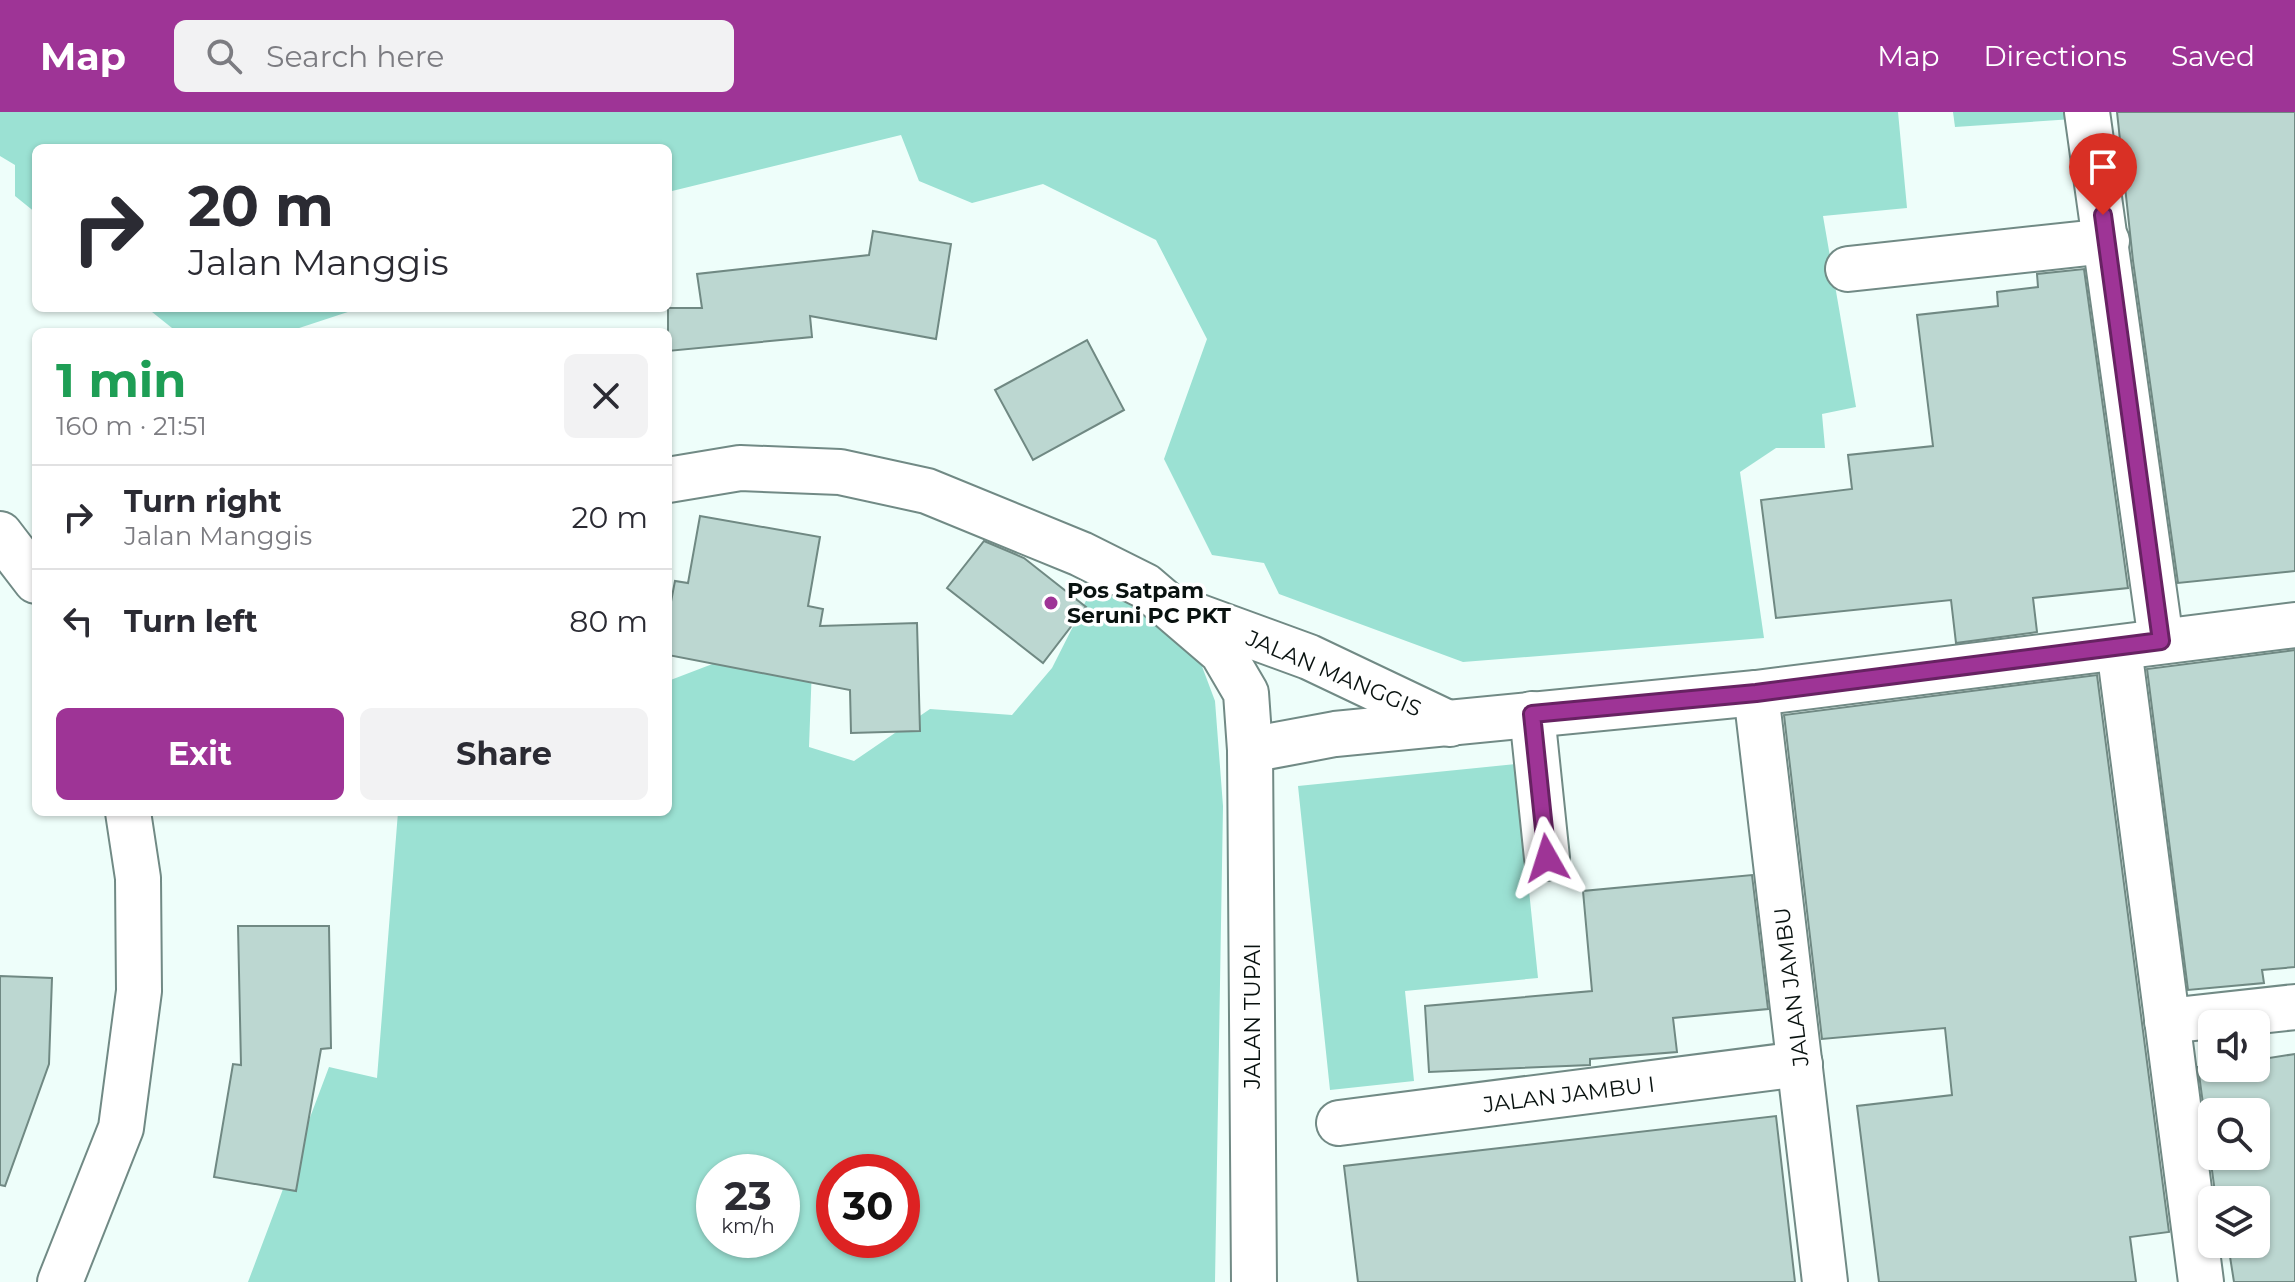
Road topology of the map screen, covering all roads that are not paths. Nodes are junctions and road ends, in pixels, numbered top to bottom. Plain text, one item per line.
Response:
1 (2087, 112) edge
2 (2107, 241) junction
3 (1848, 269) dead end
4 (672, 479) edge
5 (0, 534) edge
6 (32, 576) edge
7 (1173, 608) junction
8 (2295, 625) edge
9 (2161, 641) junction
10 (2119, 648) junction
11 (1756, 693) junction
12 (1532, 714) junction
13 (1450, 724) junction
14 (1250, 750) junction
15 (129, 816) edge
16 (1547, 858) dead end
17 (2295, 1007) edge
18 (2167, 1021) junction
19 (1800, 1064) junction
20 (1339, 1123) dead end
21 (60, 1282) edge
22 (1254, 1282) edge
23 (1825, 1282) edge
24 (2201, 1282) edge

1 - 2 street
2 - 3 street
2 - 9 street
4 - 7 street
5 - 6 street
7 - 13 street, JALAN MANGGIS
7 - 14 street, JALAN TUPAI
8 - 9 street, JALAN MANGGIS
9 - 10 street, JALAN MANGGIS
10 - 11 street, JALAN MANGGIS
10 - 18 street
11 - 12 street, JALAN MANGGIS
11 - 19 street, JALAN JAMBU
12 - 13 street, JALAN MANGGIS
12 - 16 street
13 - 14 street, JALAN MANGGIS
14 - 22 street, JALAN TUPAI
15 - 21 street
17 - 18 street
18 - 24 street
19 - 20 street, JALAN JAMBU I
19 - 23 street, JALAN JAMBU

